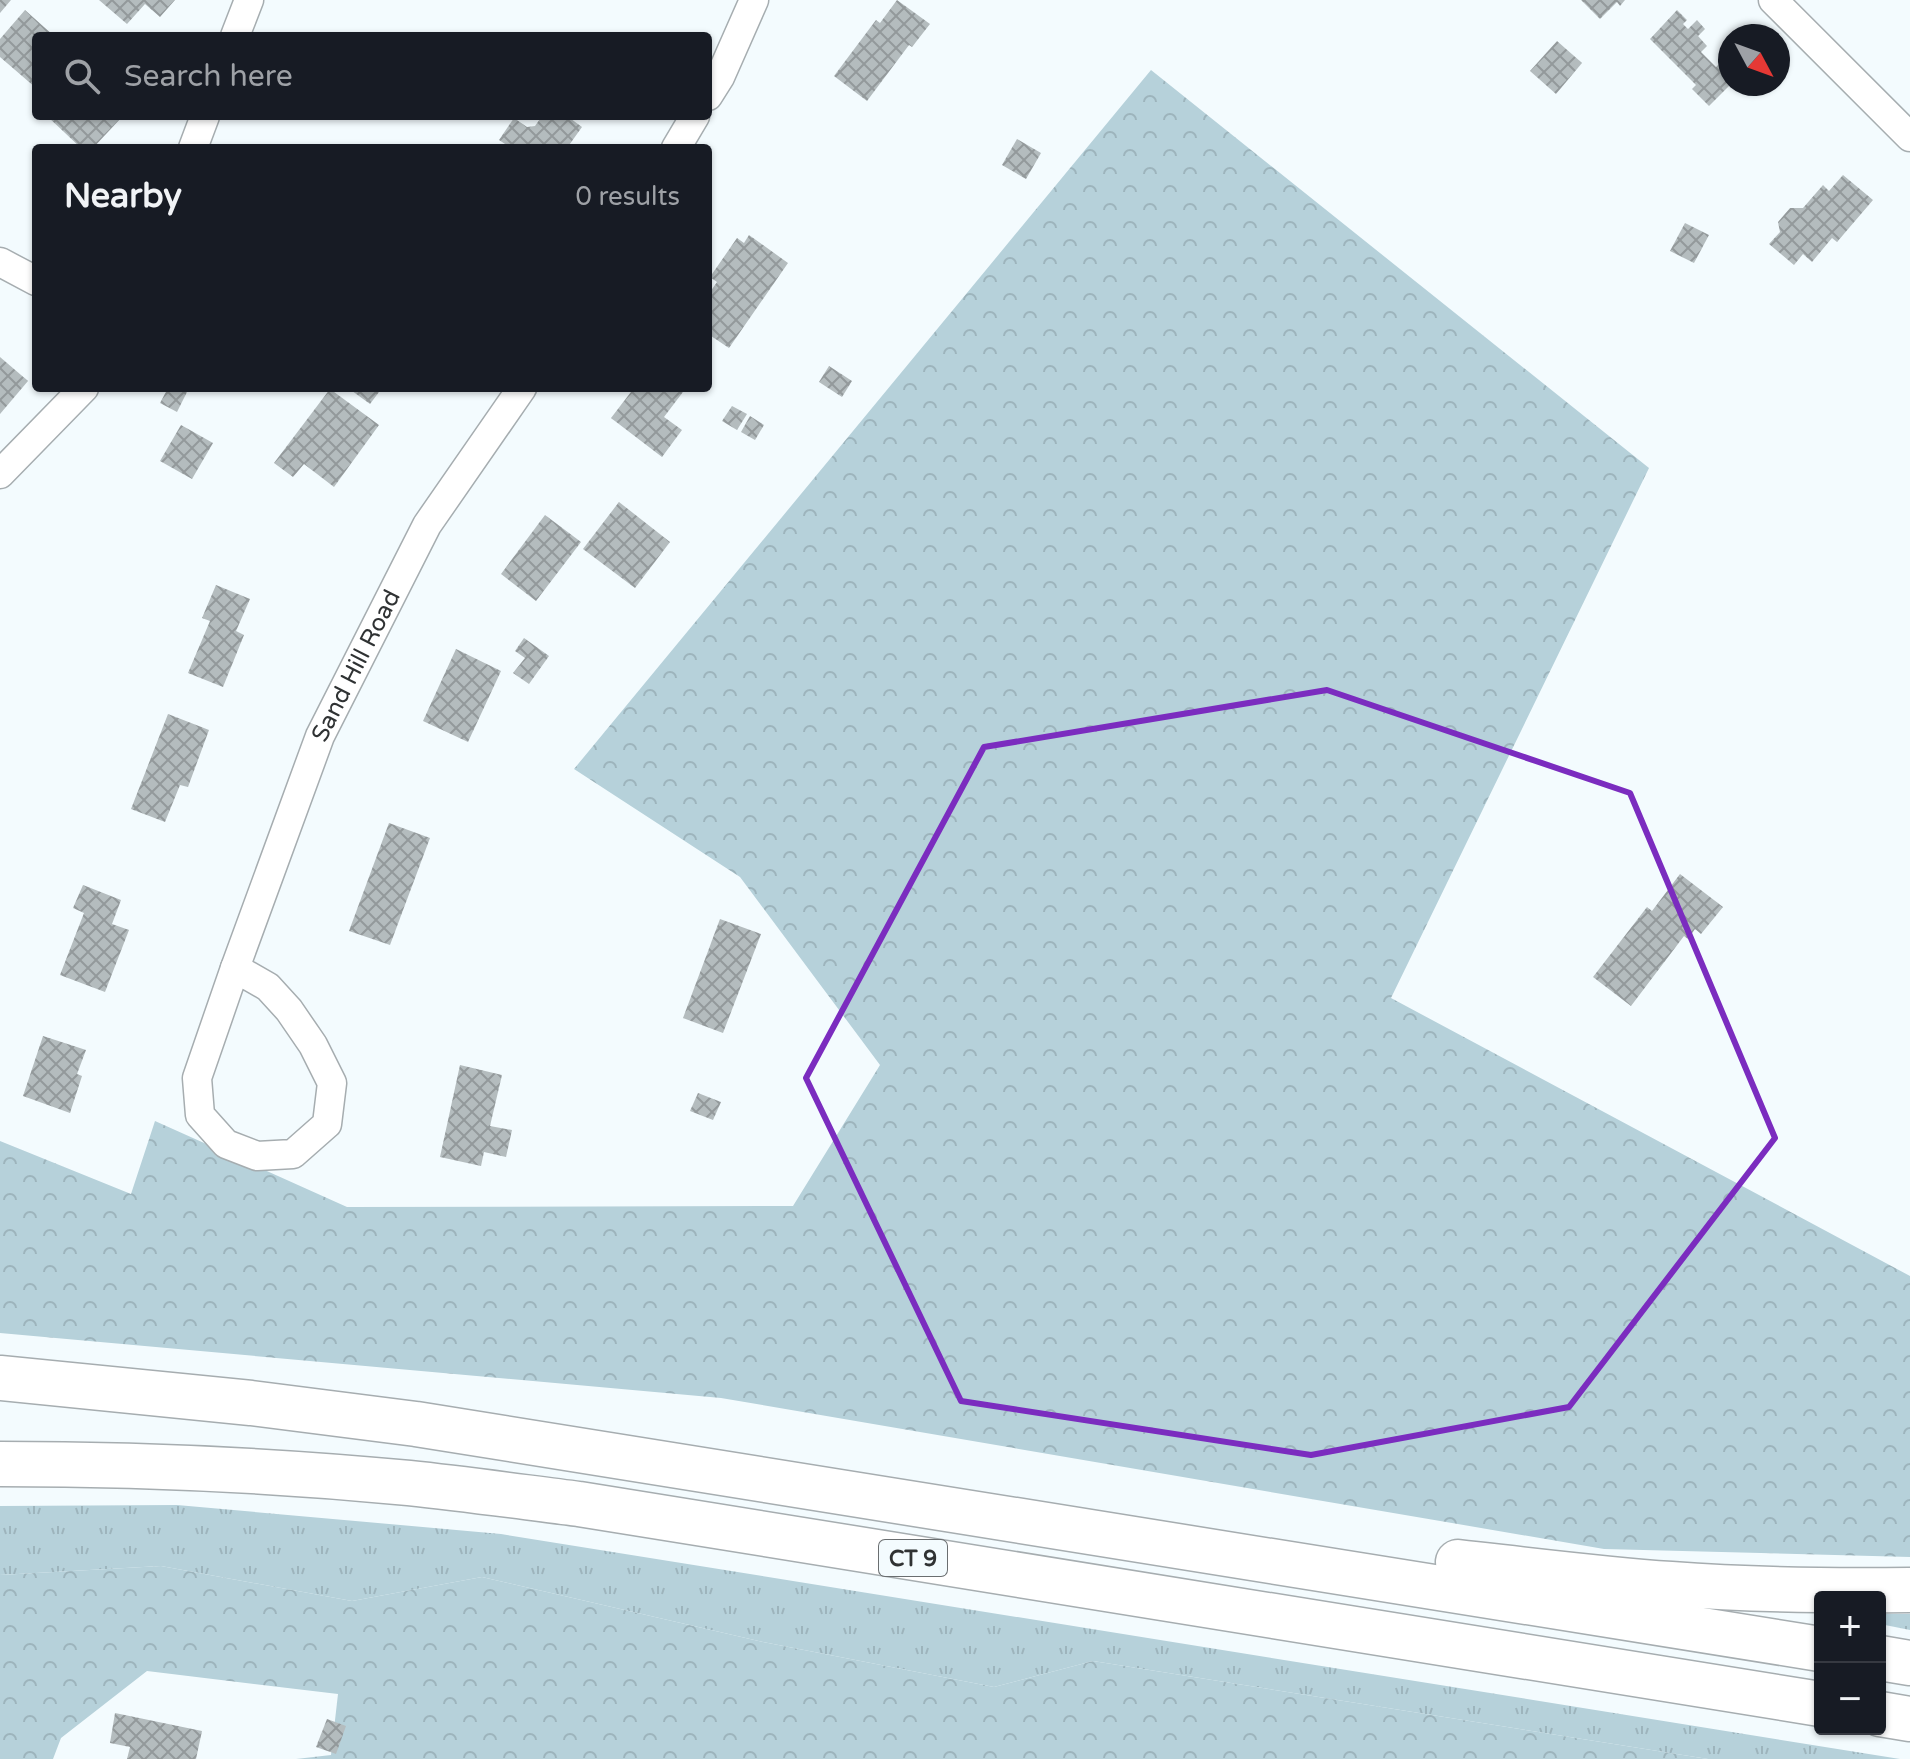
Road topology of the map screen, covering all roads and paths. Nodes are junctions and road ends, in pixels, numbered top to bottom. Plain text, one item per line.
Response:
1 (249, 0) edge
2 (754, 0) edge
3 (1773, 0) edge
4 (237, 32) edge
5 (712, 90) edge
6 (204, 120) edge
7 (693, 120) edge
8 (1910, 137) edge
9 (194, 144) edge
10 (678, 144) edge
11 (0, 262) edge
12 (32, 279) edge
13 (80, 392) edge
14 (519, 392) edge
15 (0, 474) edge
16 (235, 968) junction
17 (0, 1378) edge
18 (0, 1464) edge
19 (888, 1499) junction
20 (1910, 1590) edge
21 (1814, 1648) edge
22 (1886, 1659) edge
23 (1910, 1663) edge
24 (1814, 1703) edge
25 (1886, 1715) edge
26 (1910, 1719) edge

1 - 4 street
2 - 5 street
3 - 8 street
6 - 9 street
7 - 10 street
11 - 12 street
13 - 15 street
14 - 16 street, Sand Hill Road
16 - 16 street, Sand Hill Road
17 - 19 highway, CT 9
18 - 24 highway, CT 9
19 - 20 highway
19 - 21 highway, CT 9
22 - 23 highway
25 - 26 highway

